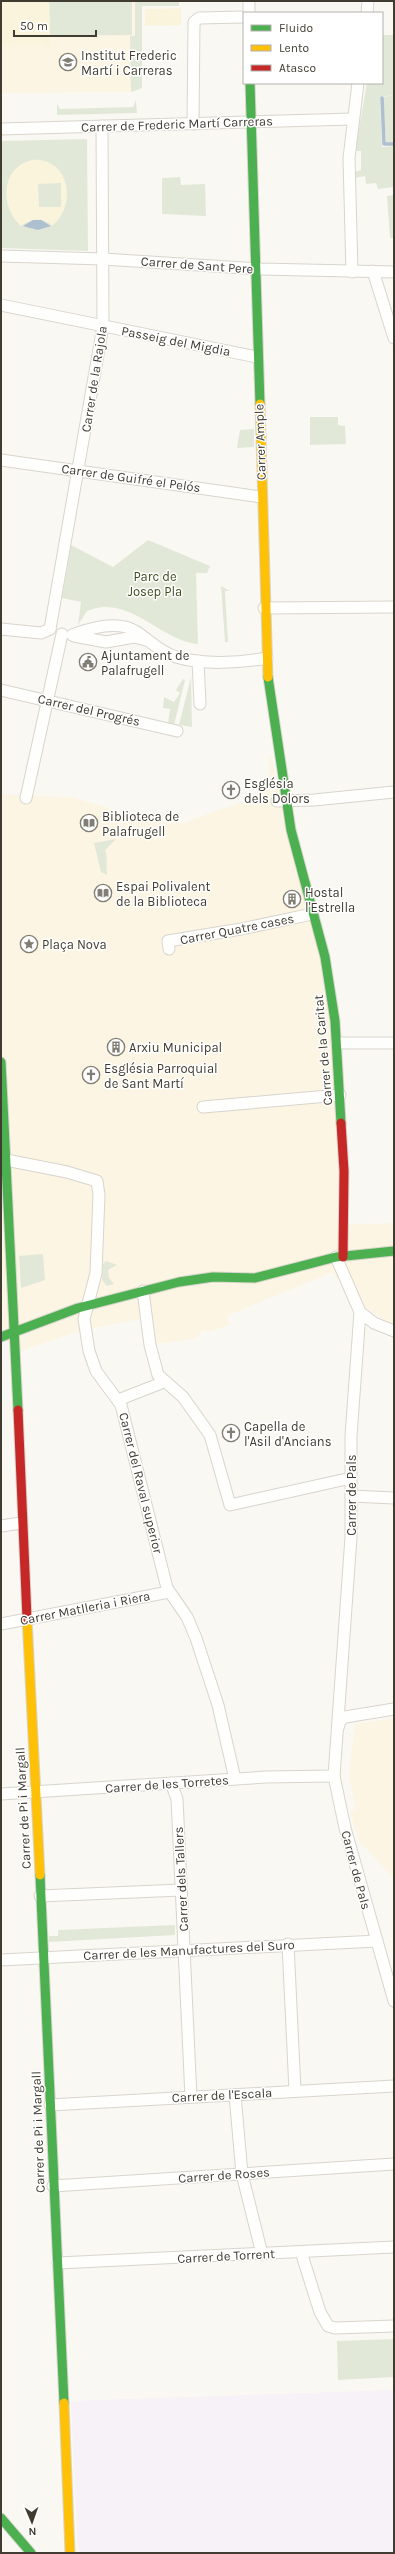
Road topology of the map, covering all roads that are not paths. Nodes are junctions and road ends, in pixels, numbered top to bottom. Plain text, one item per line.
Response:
1 (249, 1) edge
2 (368, 1) edge
3 (249, 12) edge
4 (367, 12) edge
5 (243, 17) edge
6 (250, 84) edge
7 (358, 84) edge
8 (353, 119) junction
9 (250, 122) junction
10 (193, 124) junction
11 (102, 126) junction
12 (1, 129) edge
13 (1, 256) edge
14 (103, 259) junction
15 (255, 269) junction
16 (373, 271) junction
17 (352, 272) junction
18 (394, 272) edge
19 (1, 305) edge
20 (103, 326) junction
21 (394, 338) edge
22 (257, 357) junction
23 (1, 460) edge
24 (78, 470) junction
25 (261, 498) junction
26 (394, 607) edge
27 (264, 608) junction
28 (108, 627) junction
29 (1, 629) edge
30 (50, 629) junction
31 (67, 634) junction
32 (146, 640) junction
33 (107, 641) junction
34 (267, 658) junction
35 (198, 661) junction
36 (1, 690) edge
37 (47, 701) junction
38 (200, 704) dead end
39 (177, 731) dead end
40 (394, 792) edge
41 (26, 798) dead end
42 (282, 800) junction
43 (312, 914) junction
44 (169, 949) dead end
45 (338, 1043) junction
46 (394, 1043) edge
47 (1, 1062) edge
48 (340, 1095) junction
49 (203, 1107) dead end
50 (3, 1143) edge
51 (6, 1160) junction
52 (394, 1251) edge
53 (339, 1257) junction
54 (143, 1291) junction
55 (89, 1305) junction
56 (360, 1312) junction
57 (394, 1331) edge
58 (13, 1332) junction
59 (1, 1337) edge
60 (164, 1382) junction
61 (118, 1400) junction
62 (351, 1478) junction
63 (351, 1496) junction
64 (394, 1498) edge
65 (21, 1523) junction
66 (1, 1526) edge
67 (170, 1592) junction
68 (27, 1619) junction
69 (1, 1624) edge
70 (394, 1709) edge
71 (336, 1737) junction
72 (334, 1776) junction
73 (235, 1779) junction
74 (171, 1783) junction
75 (36, 1792) junction
76 (1, 1794) edge
77 (180, 1890) junction
78 (40, 1896) junction
79 (377, 1941) junction
80 (288, 1944) junction
81 (185, 1950) junction
82 (44, 1958) junction
83 (1, 1960) edge
84 (394, 2001) edge
85 (394, 2086) edge
86 (295, 2091) junction
87 (235, 2095) junction
88 (191, 2097) junction
89 (50, 2105) junction
90 (394, 2164) edge
91 (242, 2174) junction
92 (53, 2186) junction
93 (394, 2247) edge
94 (301, 2252) junction
95 (262, 2254) junction
96 (58, 2264) junction
97 (394, 2326) edge
98 (1, 2518) edge
99 (1, 2526) edge
100 (24, 2553) edge
101 (31, 2553) edge
102 (70, 2553) edge

1 - 3 street
2 - 4 street
5 - 10 street
6 - 9 street, Carrer Ample
7 - 8 street
8 - 9 street, Carrer de Frederic Martí Carreras
8 - 17 street
9 - 10 street, Carrer de Frederic Martí Carreras
9 - 15 street, Carrer Ample
10 - 11 street, Carrer de Frederic Martí Carreras
11 - 12 street, Carrer de Frederic Martí Carreras
11 - 14 street, Carrer de la Rajola
13 - 14 street, Carrer de Sant Pere
14 - 15 street, Carrer de Sant Pere
14 - 20 street, Carrer de la Rajola
15 - 17 street, Carrer de Sant Pere
15 - 22 street, Carrer Ample
16 - 17 street, Carrer de Sant Pere
16 - 18 street, Carrer de Sant Pere
16 - 21 street
19 - 20 street, Passeig del Migdia
20 - 22 street, Passeig del Migdia
20 - 24 street, Carrer de la Rajola
22 - 25 street, Carrer Ample
23 - 24 street, Carrer de Guifré el Pelós
24 - 25 street, Carrer de Guifré el Pelós
24 - 30 street, Carrer de la Rajola
25 - 27 street, Carrer Ample
26 - 27 street
27 - 34 street, Carrer Ample
28 - 31 street
28 - 32 street
28 - 33 street
29 - 30 street
30 - 31 street
31 - 33 street
31 - 37 street
32 - 33 street
32 - 35 street
34 - 35 street
34 - 42 street, Carrer Ample
35 - 38 street
36 - 37 street, Carrer del Progrés
37 - 39 street, Carrer del Progrés
37 - 41 street
40 - 42 street
42 - 43 street, Carrer de la Caritat
43 - 44 street, Carrer Quatre cases
43 - 45 street, Carrer de la Caritat
45 - 46 street
45 - 48 street, Carrer de la Caritat
47 - 50 street, Carrer de Pi i Margall
48 - 49 street
48 - 53 street, Carrer de la Caritat
50 - 51 street, Carrer de Pi i Margall
51 - 55 street, Carrer del Raval superior
51 - 58 street, Carrer de Pi i Margall
52 - 53 street
53 - 54 street
53 - 56 street, Carrer de Pals
54 - 55 street
54 - 60 street
55 - 58 street
55 - 61 street, Carrer del Raval superior
56 - 57 street
56 - 62 street, Carrer de Pals
58 - 59 street
58 - 65 street, Carrer de Pi i Margall
60 - 61 street
60 - 62 street
61 - 67 street, Carrer del Raval superior
62 - 63 street, Carrer de Pals
63 - 64 street
63 - 71 street, Carrer de Pals
65 - 66 street
65 - 68 street, Carrer de Pi i Margall
67 - 68 street, Carrer Matlleria i Riera
67 - 73 street, Carrer del Raval superior
68 - 69 street, Carrer Matlleria i Riera
68 - 75 street, Carrer de Pi i Margall
70 - 71 street, Carrer de Pals
71 - 72 street, Carrer de Pals
72 - 73 street, Carrer de les Torretes
72 - 79 street, Carrer de Pals
73 - 74 street, Carrer de les Torretes
74 - 75 street, Carrer de les Torretes
74 - 77 street, Carrer dels Tallers
75 - 76 street, Carrer de les Torretes
75 - 78 street, Carrer de Pi i Margall
77 - 78 street
77 - 81 street, Carrer dels Tallers
78 - 82 street, Carrer de Pi i Margall
79 - 80 street, Carrer de les Manufactures del Suro
79 - 84 street, Carrer de Pals
80 - 81 street, Carrer de les Manufactures del Suro
80 - 86 street
81 - 82 street, Carrer de les Manufactures del Suro
81 - 88 street, Carrer dels Tallers
82 - 83 street, Carrer de les Manufactures del Suro
82 - 89 street, Carrer de Pi i Margall
85 - 86 street, Carrer de l'Escala
86 - 87 street, Carrer de l'Escala
87 - 88 street, Carrer de l'Escala
87 - 91 street
88 - 89 street, Carrer de l'Escala
89 - 92 street, Carrer de Pi i Margall
90 - 91 street, Carrer de Roses
91 - 92 street, Carrer de Roses
91 - 95 street
92 - 96 street, Carrer de Pi i Margall
93 - 94 street, Carrer de Torrent
94 - 95 street, Carrer de Torrent
94 - 97 street
95 - 96 street, Carrer de Torrent
96 - 102 street, Carrer de Pi i Margall
98 - 101 street
99 - 100 street

